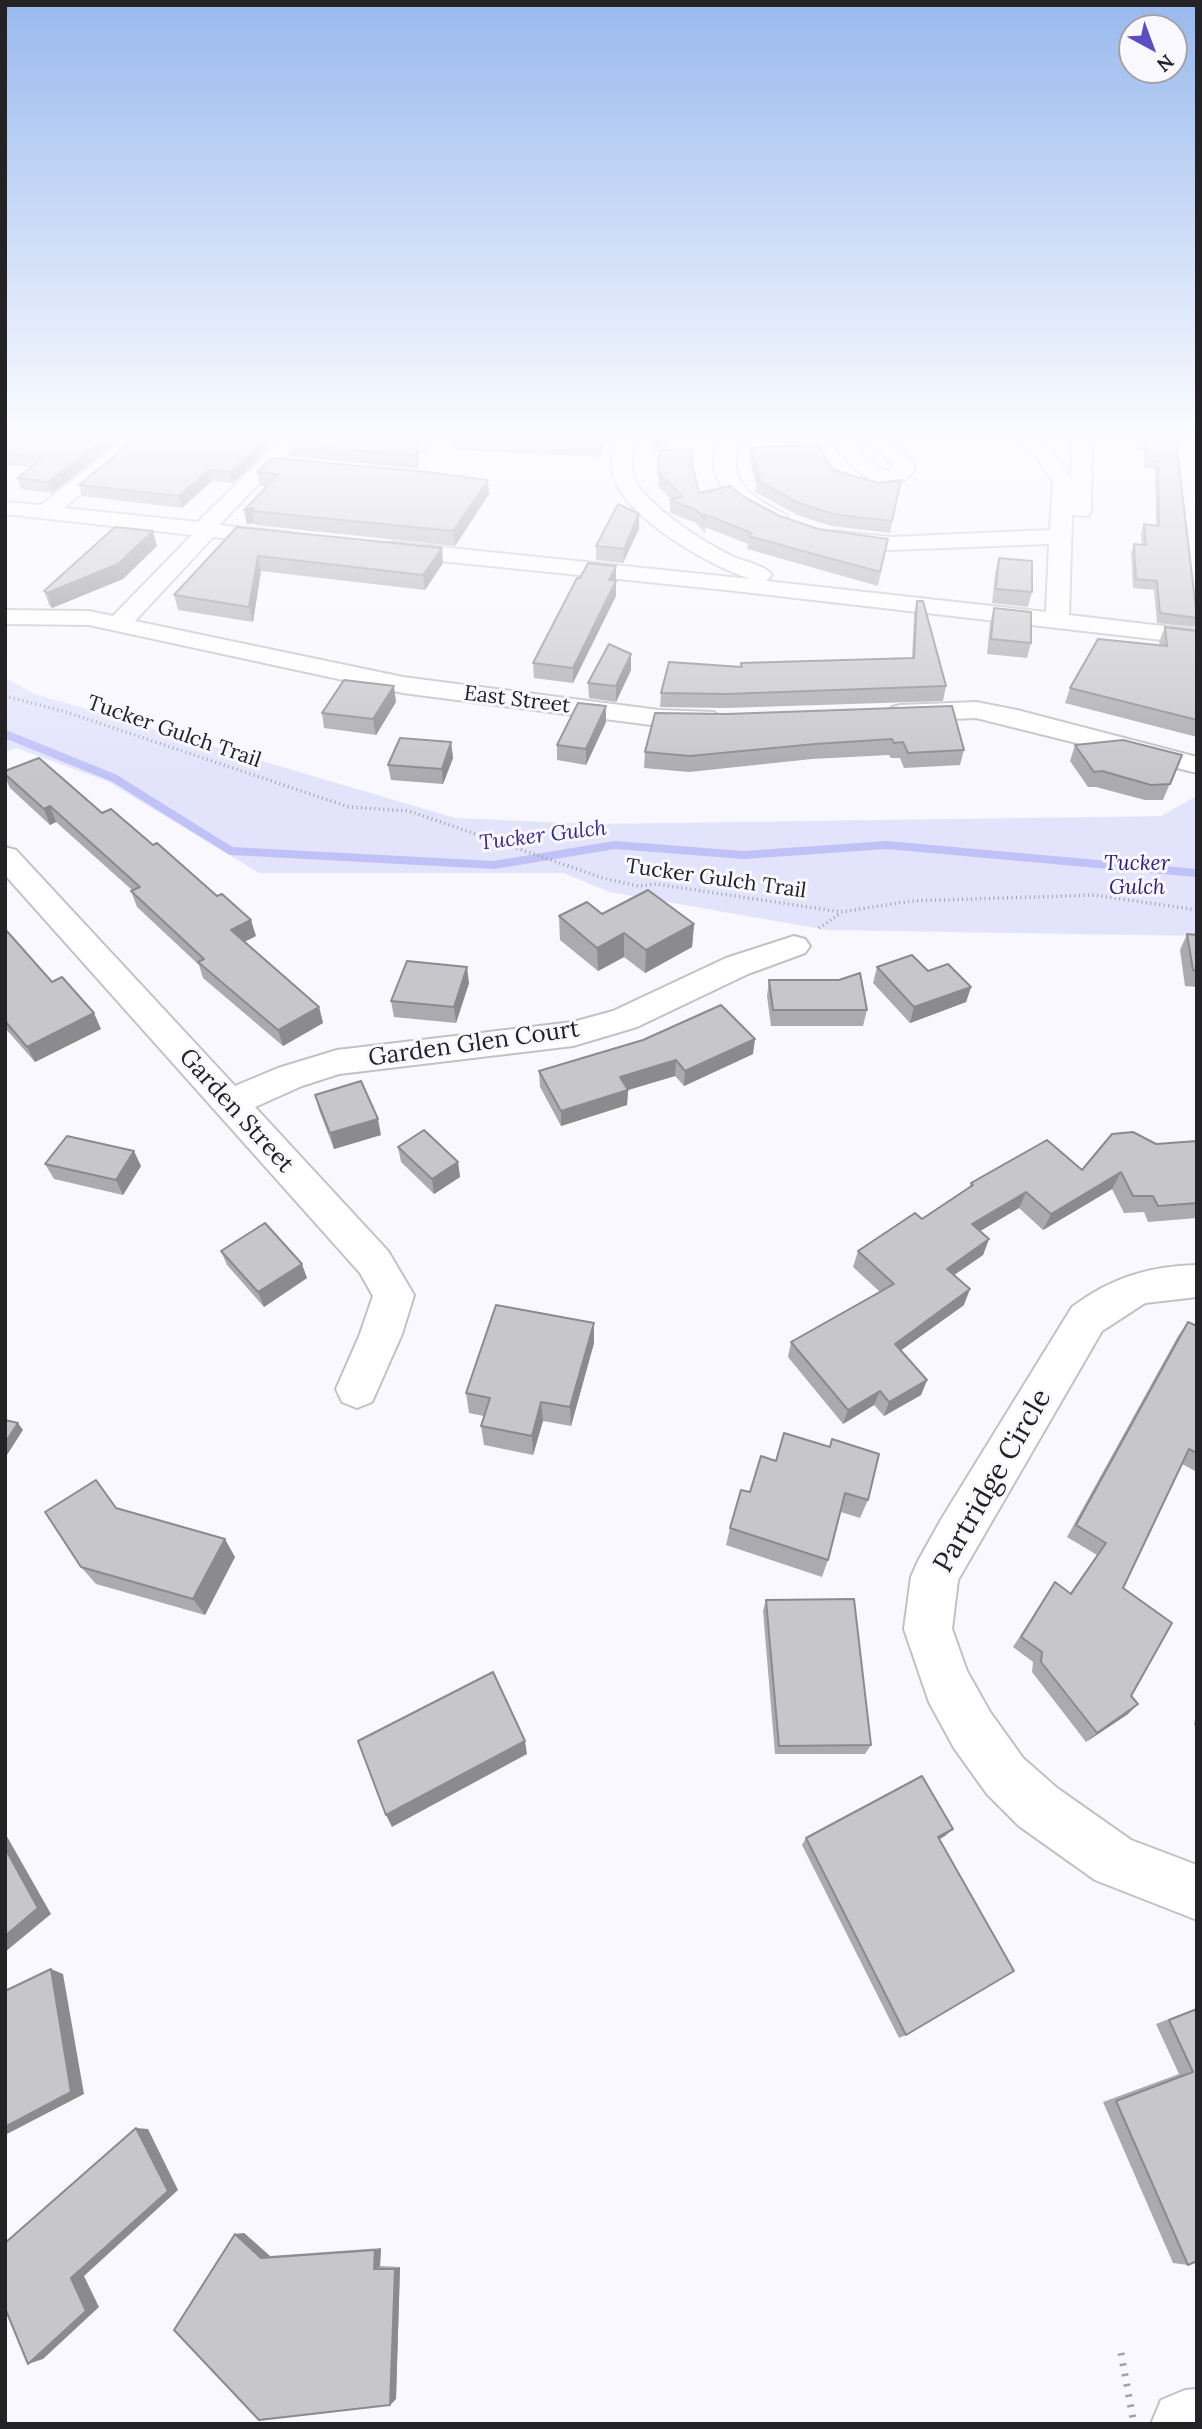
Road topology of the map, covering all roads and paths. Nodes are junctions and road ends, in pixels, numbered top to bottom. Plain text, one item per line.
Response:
1 (187, 553) edge
2 (432, 553) edge
3 (684, 553) edge
4 (710, 553) edge
5 (1063, 553) edge
6 (1073, 553) edge
7 (726, 583) junction
8 (845, 598) junction
9 (5, 617) edge
10 (119, 623) junction
11 (1067, 624) junction
12 (1197, 637) edge
13 (5, 696) edge
14 (879, 714) edge
15 (726, 719) edge
16 (1197, 765) edge
17 (5, 856) edge
18 (1197, 910) edge
19 (794, 946) dead end
20 (229, 1104) junction
21 (1197, 1281) edge
22 (357, 1389) dead end
23 (1197, 1893) edge
24 (1121, 2353) dead end
25 (1197, 2423) edge
26 (1133, 2424) edge
27 (1185, 2424) edge

1 - 10 street
2 - 7 street
3 - 7 street
4 - 8 street
5 - 11 street
6 - 11 street
7 - 8 street
8 - 11 street
9 - 10 street, East Street
10 - 15 street, East Street
11 - 12 street
13 - 18 path, Tucker Gulch Trail
14 - 16 street
17 - 20 street, Garden Street
19 - 20 street, Garden Glen Court
20 - 22 street, Garden Street
21 - 23 street, Partridge Circle
24 - 26 path
25 - 27 street

